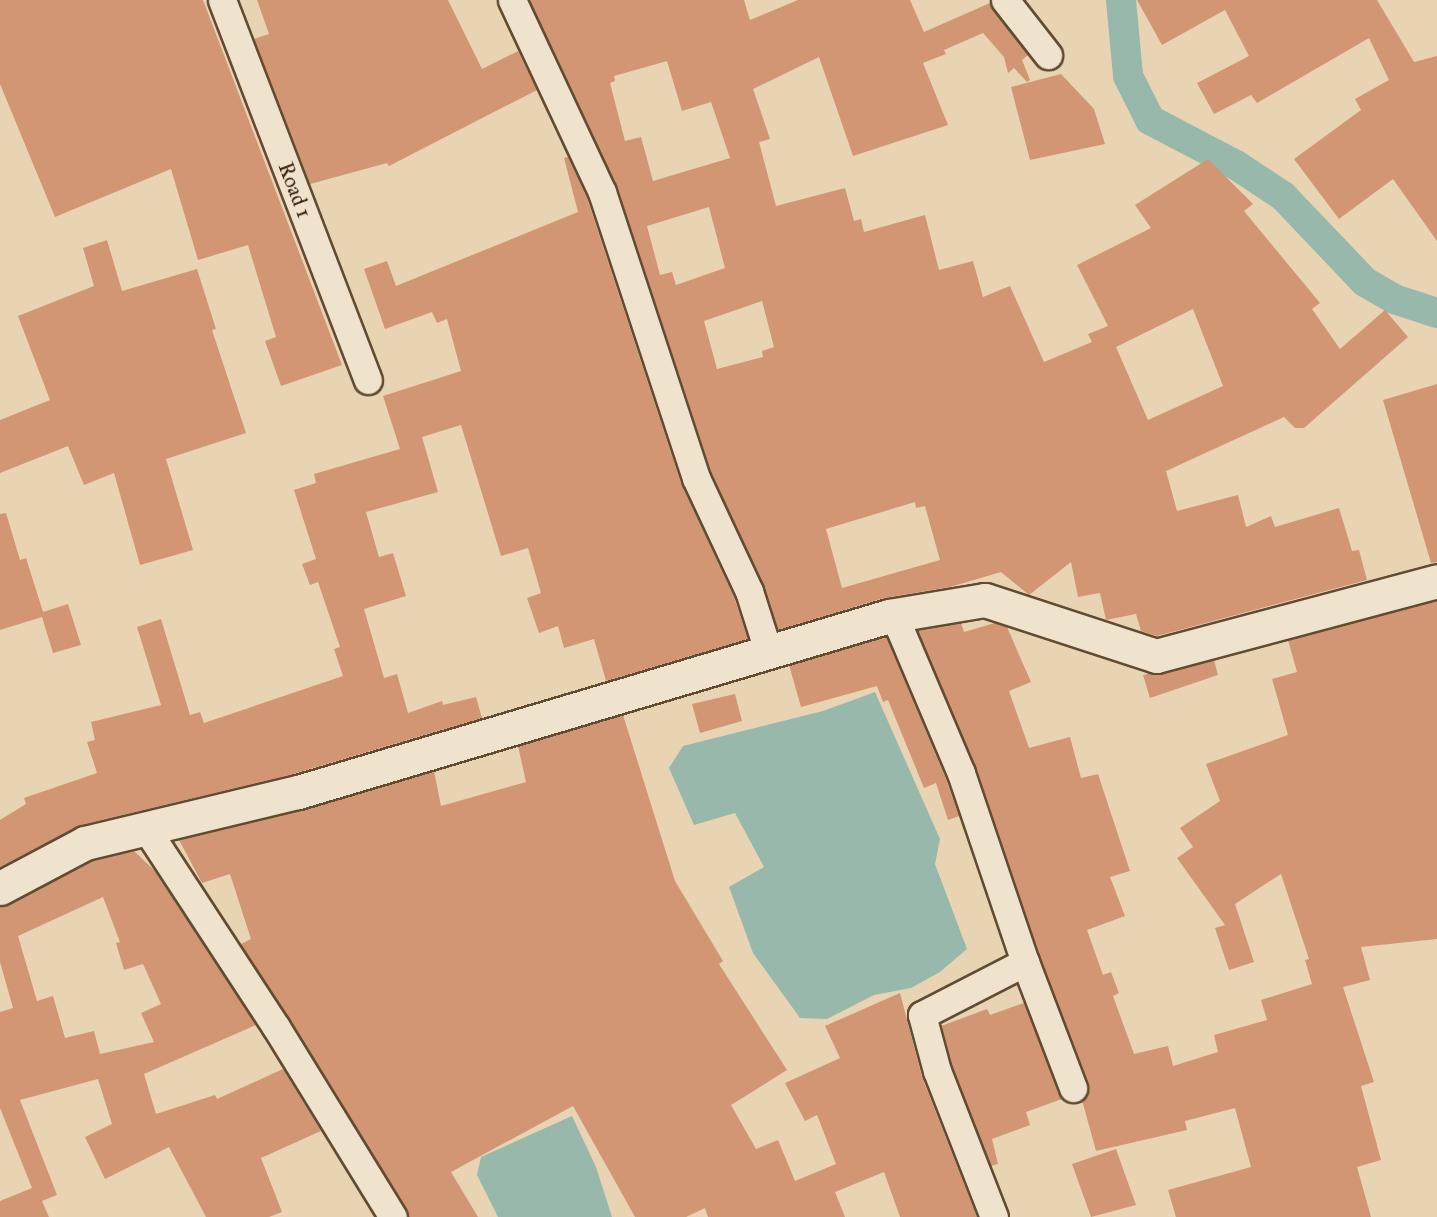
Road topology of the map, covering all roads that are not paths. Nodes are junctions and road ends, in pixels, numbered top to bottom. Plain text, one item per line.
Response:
1 (222, 0) edge
2 (512, 0) edge
3 (1005, 0) edge
4 (1048, 55) dead end
5 (368, 380) dead end
6 (1437, 581) edge
7 (889, 616) junction
8 (769, 654) junction
9 (147, 830) junction
10 (0, 888) edge
11 (1025, 962) junction
12 (1073, 1088) dead end
13 (393, 1217) edge
14 (994, 1217) edge

1 - 5 street, Road 1
2 - 8 street
3 - 4 street
6 - 7 street
7 - 8 street
7 - 11 street
8 - 9 street
9 - 10 street
9 - 13 street
11 - 12 street
11 - 14 street

